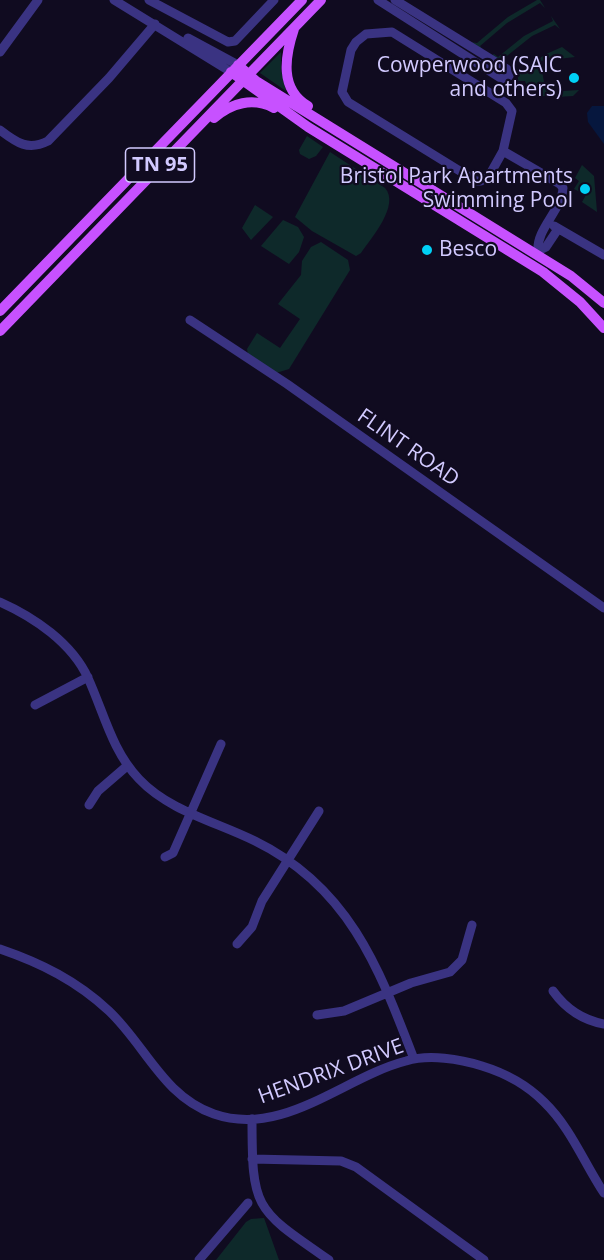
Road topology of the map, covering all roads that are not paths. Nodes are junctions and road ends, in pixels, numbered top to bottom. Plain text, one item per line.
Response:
1 (38, 0) edge
2 (114, 0) edge
3 (149, 0) edge
4 (274, 0) edge
5 (302, 0) edge
6 (321, 0) edge
7 (378, 0) edge
8 (395, 0) edge
9 (155, 24) junction
10 (295, 26) junction
11 (0, 52) edge
12 (234, 68) junction
13 (245, 78) junction
14 (308, 128) junction
15 (0, 130) edge
16 (358, 144) junction
17 (503, 151) junction
18 (114, 213) junction
19 (549, 223) junction
20 (558, 229) junction
21 (604, 255) edge
22 (604, 303) edge
23 (0, 310) edge
24 (190, 320) dead end
25 (604, 328) edge
26 (0, 331) edge
27 (0, 602) edge
28 (604, 608) edge
29 (88, 677) junction
30 (34, 705) dead end
31 (221, 744) dead end
32 (127, 766) junction
33 (89, 805) dead end
34 (319, 811) dead end
35 (191, 812) junction
36 (165, 857) dead end
37 (289, 861) junction
38 (472, 926) dead end
39 (237, 944) dead end
40 (0, 949) edge
41 (553, 991) dead end
42 (388, 992) junction
43 (317, 1015) dead end
44 (604, 1024) edge
45 (414, 1059) junction
46 (252, 1119) junction
47 (252, 1159) junction
48 (604, 1192) edge
49 (248, 1203) dead end
50 (199, 1260) edge
51 (328, 1260) edge
52 (484, 1260) edge

1 - 11 street
2 - 9 street
3 - 4 street
5 - 12 main road, TN 95
6 - 10 main road, TN 95
7 - 8 street
9 - 12 street
9 - 15 street
10 - 13 main road, TN 95
10 - 16 main road
12 - 13 main road
12 - 23 main road, TN 95
13 - 14 main road
13 - 16 main road
13 - 18 main road, TN 95
14 - 18 main road
14 - 25 main road
16 - 22 main road
17 - 17 street
17 - 19 street
18 - 26 main road, TN 95
19 - 20 street
19 - 20 street
20 - 21 street
24 - 28 street, FLINT ROAD
27 - 29 street
29 - 30 street
29 - 32 street
31 - 35 street
32 - 33 street
32 - 35 street
34 - 37 street
35 - 36 street
35 - 37 street
37 - 39 street
37 - 42 street
38 - 42 street
40 - 46 street, HENDRIX DRIVE
41 - 44 street
42 - 43 street
42 - 45 street
45 - 46 street, HENDRIX DRIVE
45 - 48 street, HENDRIX DRIVE
46 - 47 street
47 - 51 street
47 - 52 street
49 - 50 street

